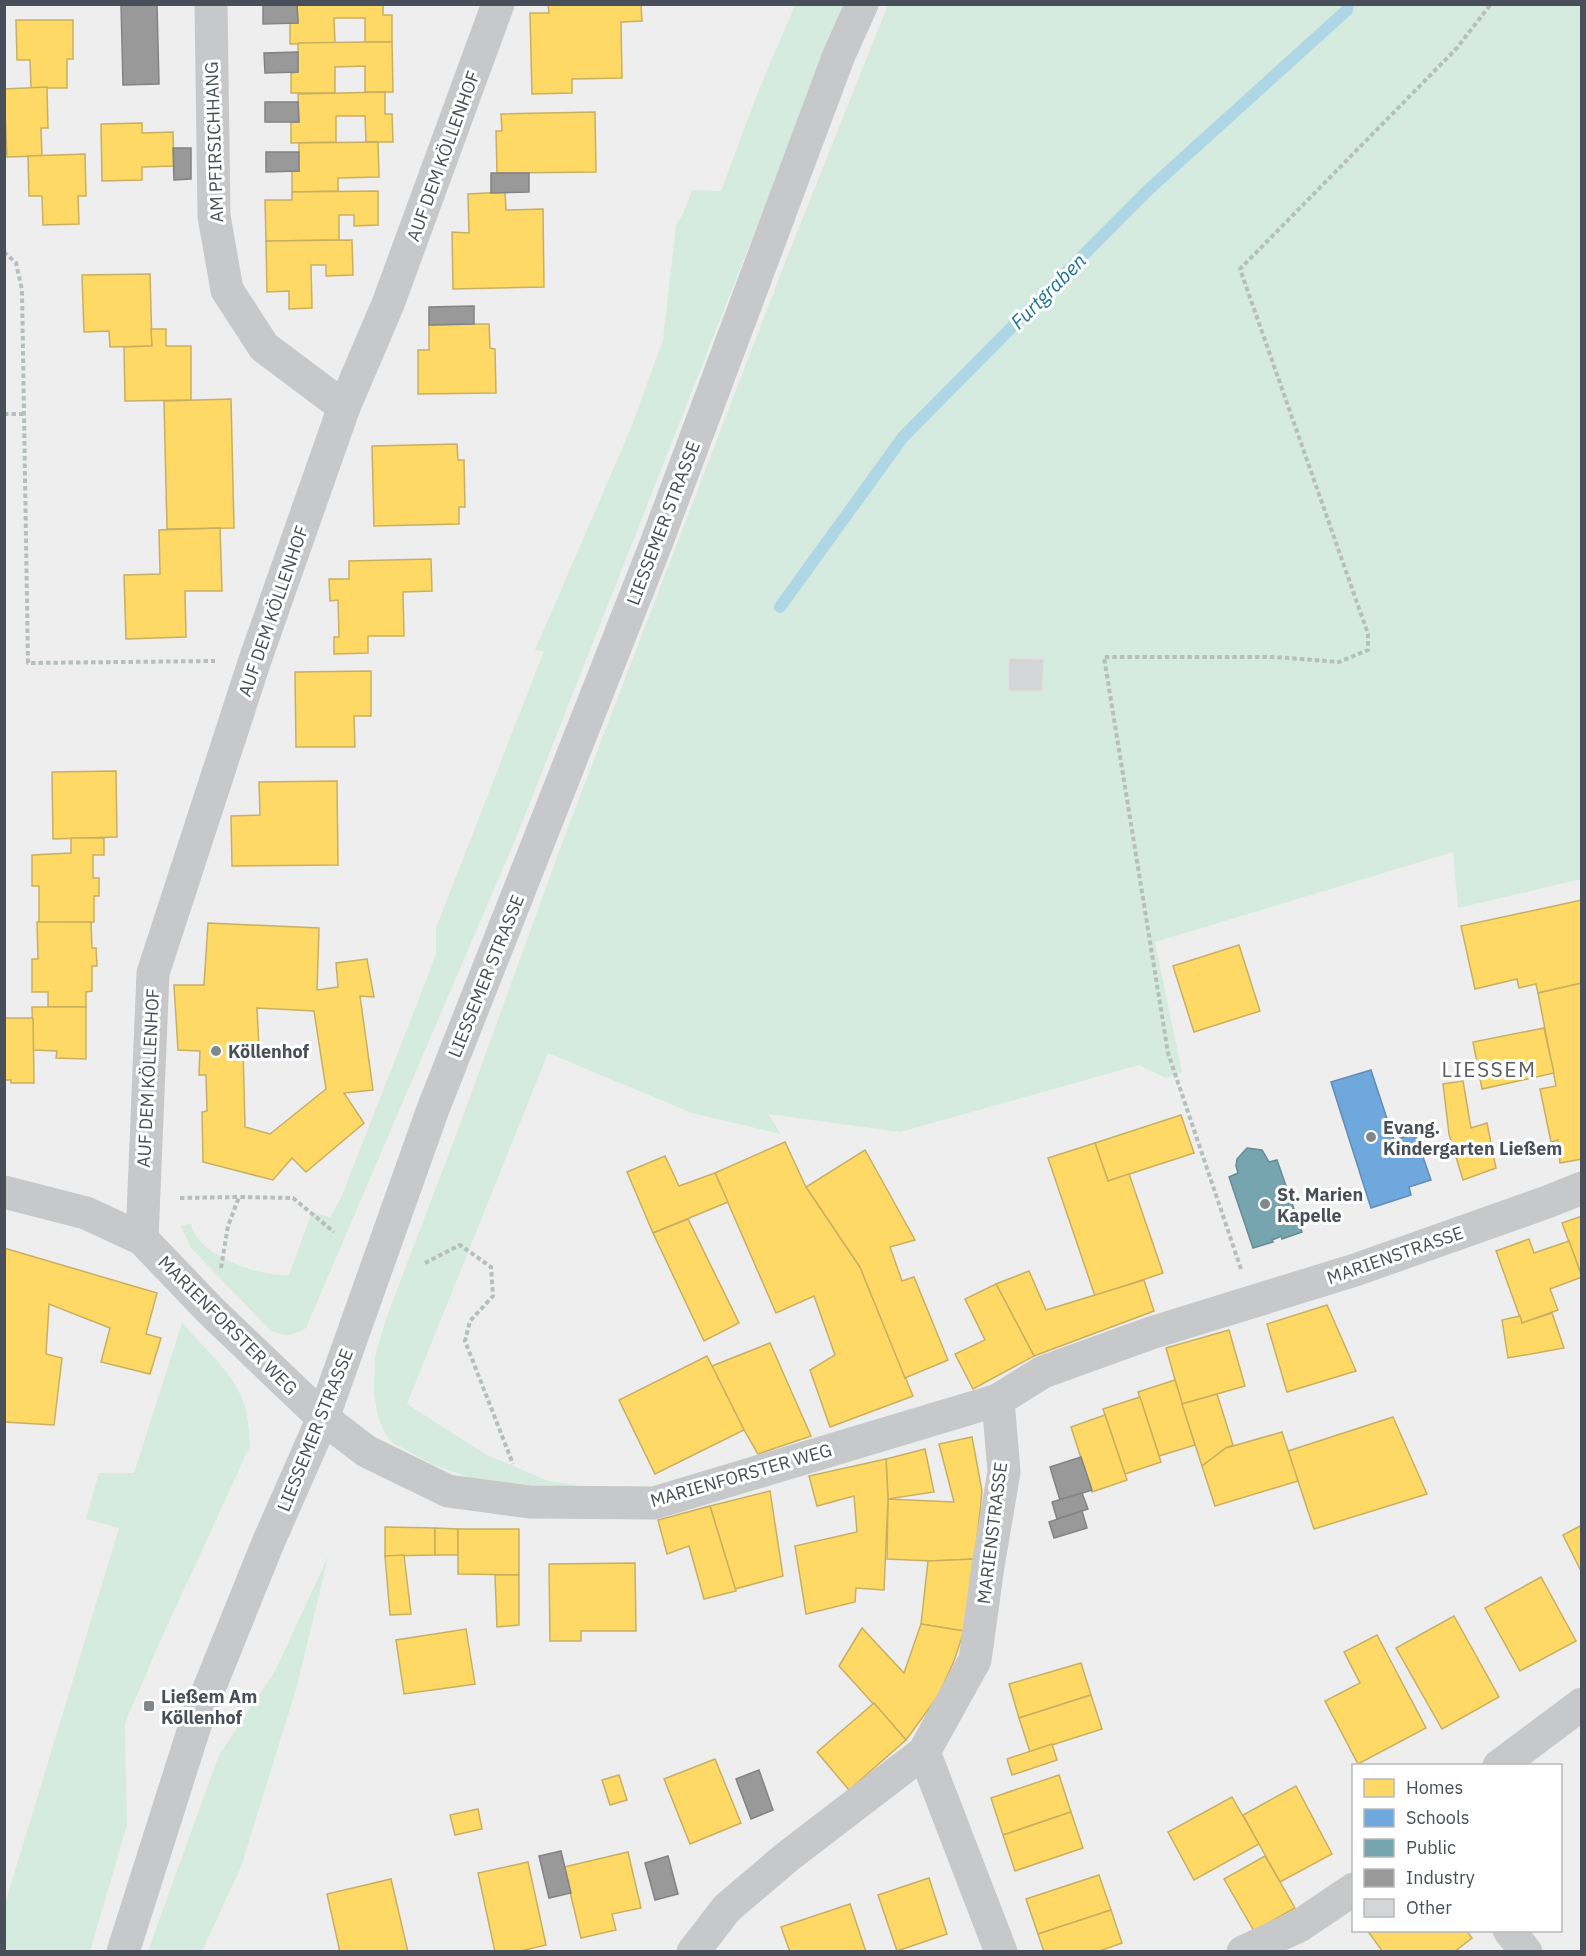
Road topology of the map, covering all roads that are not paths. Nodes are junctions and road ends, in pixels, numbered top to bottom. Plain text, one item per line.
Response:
1 (211, 4) edge
2 (498, 4) edge
3 (862, 4) edge
4 (344, 407) junction
5 (1581, 1188) edge
6 (4, 1192) edge
7 (141, 1239) junction
8 (998, 1400) junction
9 (323, 1419) junction
10 (1581, 1704) edge
11 (924, 1752) junction
12 (1502, 1764) edge
13 (1352, 1890) edge
14 (1511, 1932) edge
15 (123, 1952) edge
16 (693, 1952) edge
17 (1001, 1952) edge
18 (1243, 1952) edge
19 (1526, 1952) edge

1 - 4 street, AM PFIRSICHHANG
2 - 4 street, AUF DEM KÖLLENHOF
3 - 9 street, LIESSEMER STRASSE
4 - 7 street, AUF DEM KÖLLENHOF
5 - 8 street, MARIENSTRASSE
6 - 7 street, MARIENFORSTER WEG
7 - 9 street, MARIENFORSTER WEG
8 - 9 street, MARIENFORSTER WEG
8 - 11 street, MARIENSTRASSE
9 - 15 street, LIESSEMER STRASSE
10 - 12 street
11 - 16 street, MARIENSTRASSE
11 - 17 street
13 - 18 street
14 - 19 street

